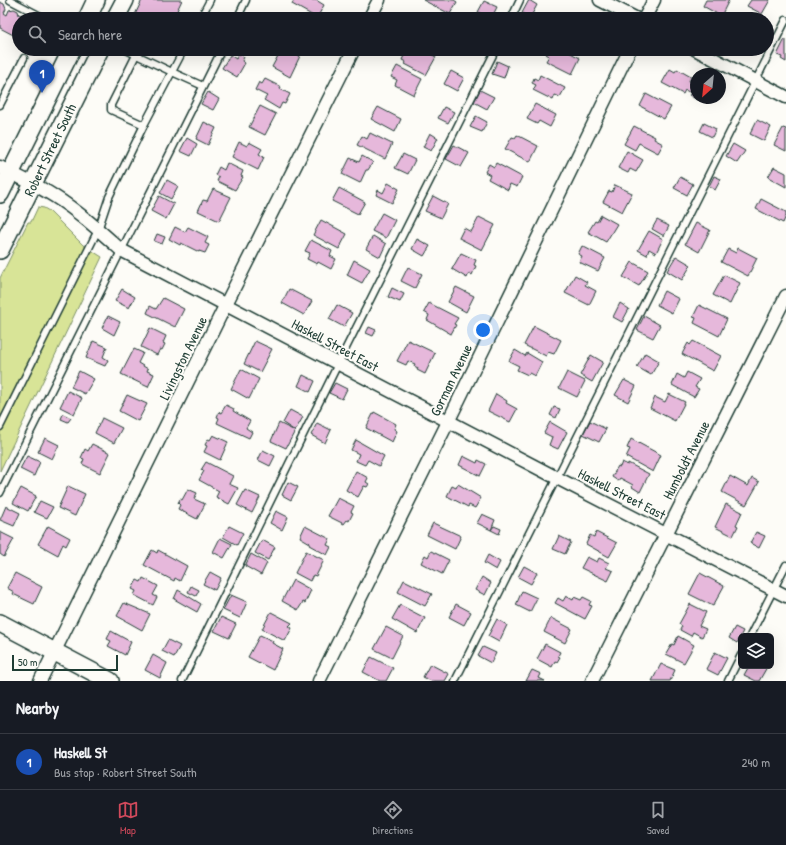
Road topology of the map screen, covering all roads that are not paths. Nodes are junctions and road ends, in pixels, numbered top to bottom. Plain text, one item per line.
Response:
1 (10, 0) edge
2 (96, 0) edge
3 (125, 0) edge
4 (210, 0) edge
5 (246, 0) edge
6 (379, 0) edge
7 (520, 0) edge
8 (600, 0) edge
9 (654, 0) edge
10 (33, 12) edge
11 (90, 12) edge
12 (119, 12) edge
13 (204, 12) edge
14 (240, 12) edge
15 (373, 12) edge
16 (514, 12) edge
17 (623, 12) edge
18 (648, 12) edge
19 (786, 20) edge
20 (774, 44) edge
21 (68, 56) edge
22 (97, 56) edge
23 (136, 56) edge
24 (138, 56) edge
25 (180, 56) edge
26 (218, 56) edge
27 (350, 56) edge
28 (492, 56) edge
29 (627, 56) edge
30 (708, 56) edge
31 (768, 56) edge
32 (24, 58) dead end
33 (172, 72) junction
34 (756, 81) junction
35 (203, 86) junction
36 (786, 97) edge
37 (0, 105) edge
38 (144, 126) junction
39 (5, 170) edge
40 (33, 184) junction
41 (0, 194) edge
42 (98, 230) junction
43 (0, 250) edge
44 (121, 250) junction
45 (786, 296) edge
46 (226, 304) junction
47 (338, 364) junction
48 (448, 420) junction
49 (0, 427) edge
50 (557, 478) junction
51 (0, 493) edge
52 (666, 534) junction
53 (786, 564) edge
54 (774, 589) junction
55 (786, 596) edge
56 (0, 623) edge
57 (752, 633) edge
58 (55, 652) junction
59 (738, 661) edge
60 (40, 681) edge
61 (110, 681) edge
62 (182, 681) edge
63 (319, 681) edge
64 (455, 681) edge
65 (592, 681) edge
66 (728, 681) edge

1 - 10 lane
2 - 11 main road
3 - 12 main road
4 - 13 lane
5 - 14 lane
6 - 15 street
7 - 16 lane
8 - 17 street
9 - 18 street
19 - 20 lane
21 - 39 main road, Robert Street South
22 - 40 main road, Robert Street South
23 - 38 lane
24 - 33 lane
25 - 33 lane
26 - 35 lane
27 - 46 street, Livingston Avenue
28 - 47 lane
29 - 48 street, Gorman Avenue
30 - 34 street
31 - 34 lane
32 - 37 lane
33 - 35 lane
33 - 38 lane
34 - 36 street
34 - 50 lane
35 - 44 lane
38 - 42 lane
39 - 40 street, Haskell Street East
39 - 41 main road, Robert Street South
40 - 42 street, Haskell Street East
40 - 43 main road, Robert Street South
42 - 44 street, Haskell Street East
42 - 49 lane
44 - 46 street, Haskell Street East
44 - 51 lane
45 - 52 street, Humboldt Avenue
46 - 47 street, Haskell Street East
46 - 58 street, Livingston Avenue
47 - 48 street, Haskell Street East
47 - 62 lane
48 - 50 street, Haskell Street East
48 - 63 street, Gorman Avenue
50 - 52 street, Haskell Street East
50 - 64 lane
52 - 54 street, Haskell Street East
52 - 65 street, Humboldt Avenue
53 - 54 lane
54 - 55 street, Haskell Street East
54 - 57 lane
56 - 58 main road
58 - 60 street, Livingston Avenue
58 - 61 main road
59 - 66 lane

